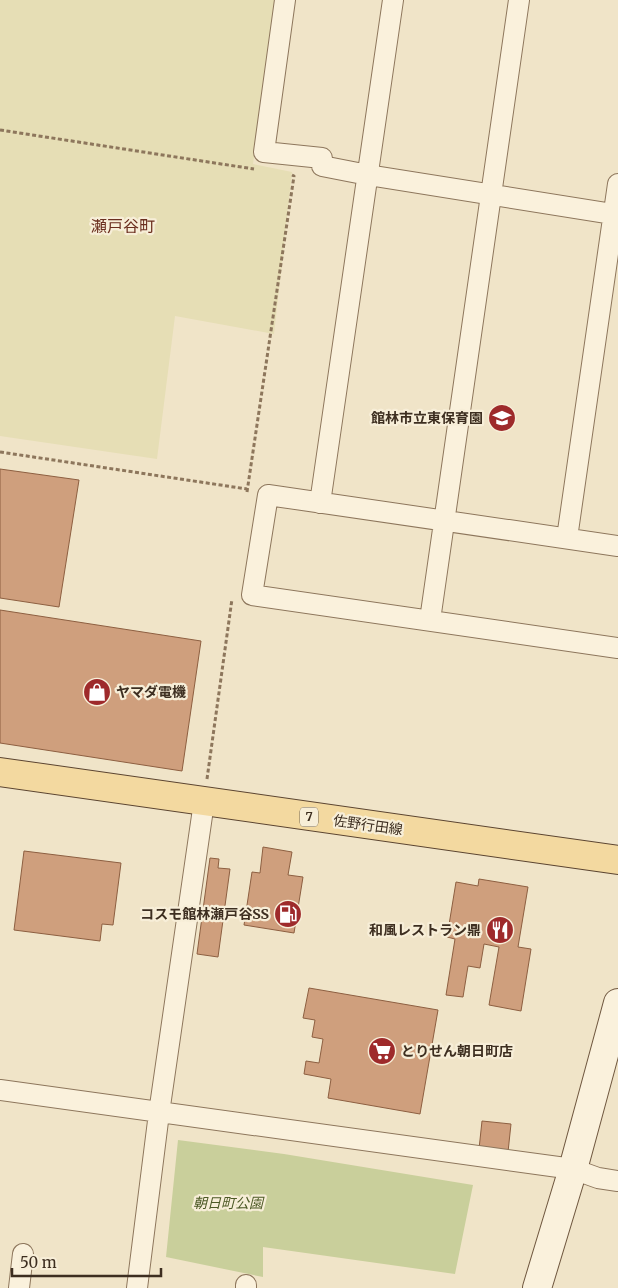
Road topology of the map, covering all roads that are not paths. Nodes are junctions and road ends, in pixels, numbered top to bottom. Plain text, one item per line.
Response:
1 (286, 0) edge
2 (392, 0) edge
3 (519, 0) edge
4 (368, 175) junction
5 (618, 184) edge
6 (490, 195) junction
7 (616, 215) edge
8 (320, 503) junction
9 (444, 520) junction
10 (567, 538) junction
11 (618, 546) edge
12 (430, 620) junction
13 (618, 648) edge
14 (0, 772) edge
15 (204, 802) junction
16 (618, 860) edge
17 (618, 1004) edge
18 (0, 1090) edge
19 (159, 1113) junction
20 (573, 1169) junction
21 (618, 1181) edge
22 (23, 1254) dead end
23 (19, 1288) edge
24 (137, 1288) edge
25 (538, 1288) edge

1 - 4 street
2 - 4 street
3 - 6 street
4 - 6 street
4 - 8 street
5 - 7 street
6 - 7 street
6 - 9 street
7 - 10 street
8 - 9 street
8 - 12 street
9 - 10 street
9 - 12 street
10 - 11 street
12 - 13 street
14 - 15 main road, 佐野行田線 / 7
15 - 16 main road, 佐野行田線 / 7
15 - 19 street
17 - 20 street
18 - 19 street
19 - 20 street
19 - 24 street
20 - 21 street
20 - 25 street
22 - 23 street

